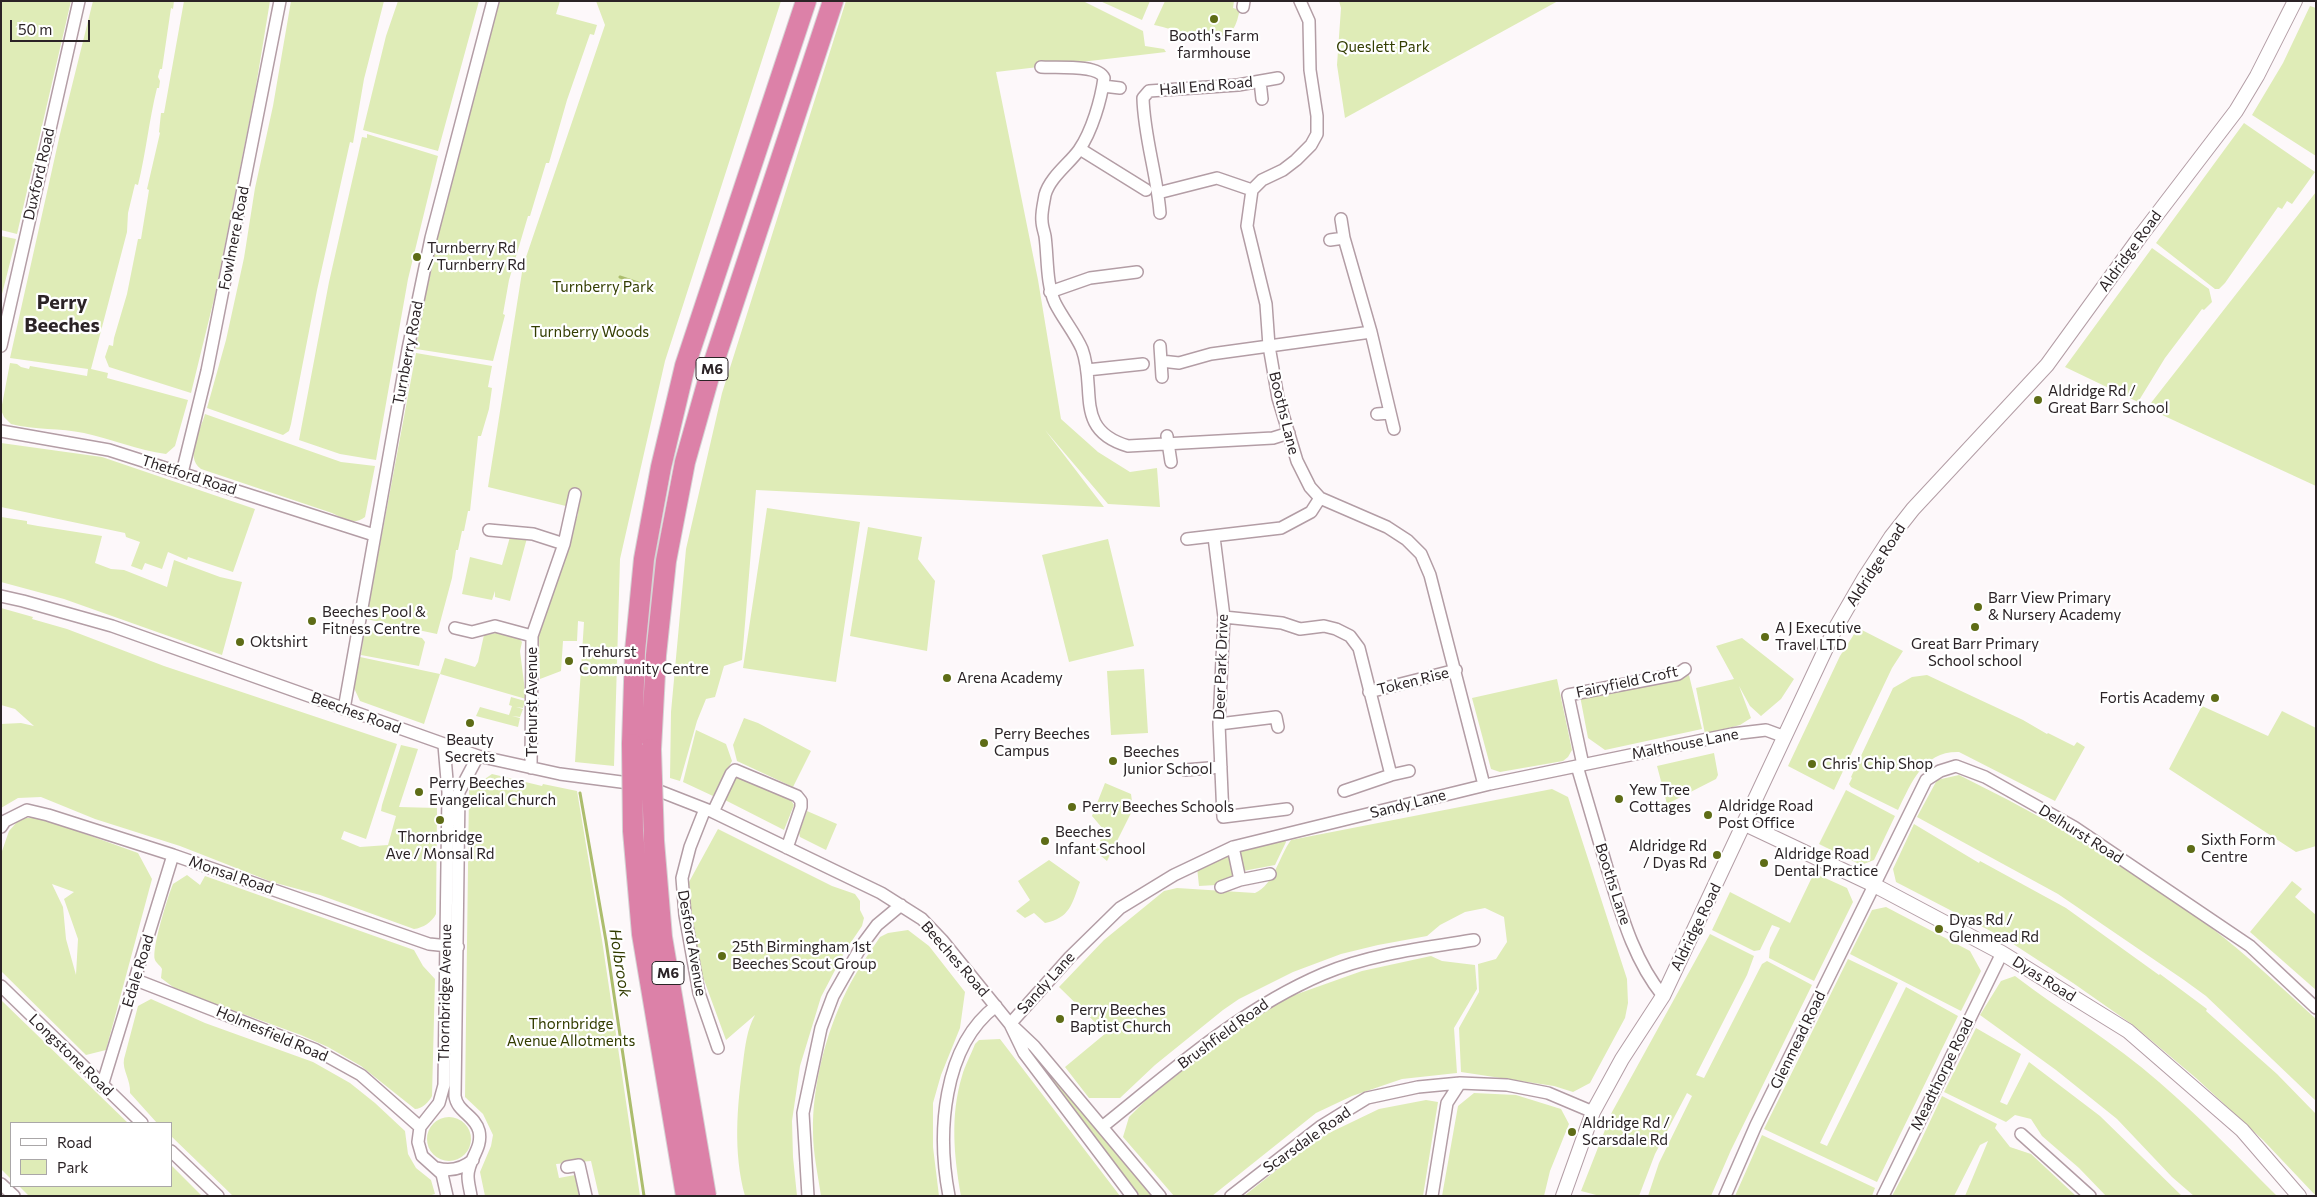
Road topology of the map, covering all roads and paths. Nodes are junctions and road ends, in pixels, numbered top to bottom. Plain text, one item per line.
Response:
1 (79, 1) edge
2 (280, 1) edge
3 (493, 1) edge
4 (806, 1) edge
5 (833, 1) edge
6 (1300, 1) edge
7 (2295, 1) edge
8 (1041, 67) dead end
9 (1278, 78) dead end
10 (1260, 81) junction
11 (1103, 86) junction
12 (1120, 88) dead end
13 (1262, 99) dead end
14 (1080, 149) junction
15 (1146, 190) dead end
16 (1252, 190) junction
17 (1158, 193) junction
18 (1160, 212) dead end
19 (1341, 220) dead end
20 (1344, 238) junction
21 (1330, 240) dead end
22 (1137, 272) dead end
23 (1050, 292) junction
24 (1370, 332) junction
25 (1, 346) edge
26 (1160, 346) dead end
27 (1269, 346) junction
28 (1161, 362) junction
29 (1143, 364) dead end
30 (1087, 370) junction
31 (1162, 377) dead end
32 (1390, 413) junction
33 (1377, 414) dead end
34 (1394, 429) dead end
35 (1, 431) edge
36 (1289, 433) junction
37 (1168, 441) junction
38 (1171, 462) dead end
39 (182, 473) junction
40 (575, 494) dead end
41 (1320, 498) junction
42 (489, 530) dead end
43 (374, 535) junction
44 (1214, 537) junction
45 (1187, 538) dead end
46 (564, 544) junction
47 (1, 596) edge
48 (1224, 617) junction
49 (454, 628) dead end
50 (532, 636) junction
51 (1686, 669) dead end
52 (1456, 670) junction
53 (1370, 692) junction
54 (1568, 695) joint
55 (344, 709) junction
56 (1276, 717) dead end
57 (1219, 724) junction
58 (1786, 737) junction
59 (444, 745) junction
60 (478, 756) junction
61 (1580, 765) junction
62 (1221, 767) junction
63 (531, 768) junction
64 (1185, 770) dead end
65 (1409, 771) dead end
66 (446, 772) junction
67 (468, 774) junction
68 (1391, 775) junction
69 (1484, 785) junction
70 (1344, 791) dead end
71 (1287, 809) dead end
72 (709, 810) junction
73 (3, 824) edge
74 (1745, 824) junction
75 (1233, 846) junction
76 (787, 848) junction
77 (173, 855) junction
78 (1270, 874) dead end
79 (1240, 880) junction
80 (1874, 885) junction
81 (1222, 887) dead end
82 (901, 905) junction
83 (1474, 940) dead end
84 (452, 947) junction
85 (2002, 953) junction
86 (136, 980) junction
87 (1, 986) edge
88 (1663, 996) junction
89 (996, 1006) junction
90 (2316, 1008) edge
91 (1010, 1024) junction
92 (718, 1048) dead end
93 (1460, 1083) junction
94 (102, 1086) junction
95 (461, 1111) junction
96 (1593, 1112) junction
97 (433, 1113) junction
98 (141, 1122) edge
99 (420, 1127) junction
100 (1102, 1127) junction
101 (2021, 1134) dead end
102 (172, 1152) edge
103 (473, 1160) junction
104 (567, 1167) dead end
105 (437, 1168) junction
106 (1, 1184) edge
107 (14, 1196) edge
108 (218, 1196) edge
109 (447, 1196) edge
110 (472, 1196) edge
111 (586, 1196) edge
112 (686, 1196) edge
113 (706, 1196) edge
114 (808, 1196) edge
115 (949, 1196) edge
116 (1132, 1196) edge
117 (1160, 1196) edge
118 (1231, 1196) edge
119 (1432, 1196) edge
120 (1563, 1196) edge
121 (1724, 1196) edge
122 (1883, 1196) edge
123 (2090, 1196) edge
124 (2299, 1196) edge

1 - 25 street, Duxford Road
2 - 39 street, Fowlmere Road
3 - 43 street, Turnberry Road
4 - 112 highway, M6, bridge
5 - 113 highway, M6, bridge
6 - 16 street
7 - 58 street, Aldridge Road
8 - 11 street
9 - 10 street, Hall End Road
10 - 13 street
10 - 17 street, Hall End Road
11 - 12 street
11 - 14 street
14 - 15 street
14 - 23 street
16 - 17 street
16 - 27 street, Booths Lane
17 - 18 street, Hall End Road
19 - 20 street
20 - 21 street
20 - 24 street
22 - 23 street
23 - 30 street
24 - 27 street
24 - 32 street
26 - 28 street
27 - 28 street
27 - 36 street, Booths Lane
28 - 31 street
29 - 30 street
30 - 37 street
32 - 33 street
32 - 34 street
35 - 39 street, Thetford Road
36 - 37 street
36 - 41 street, Booths Lane
37 - 38 street
39 - 43 street, Thetford Road
40 - 46 street, Trehurst Avenue
41 - 44 street
41 - 52 street, Booths Lane
42 - 46 street
43 - 55 street, Turnberry Road
44 - 45 street
44 - 48 street, Deer Park Drive
46 - 50 street, Trehurst Avenue
47 - 55 street, Beeches Road
48 - 53 street
48 - 57 street, Deer Park Drive
49 - 50 street, Trehurst Avenue
50 - 63 street, Trehurst Avenue
51 - 54 street, Fairyfield Croft
52 - 53 street, Token Rise
52 - 69 street, Booths Lane
53 - 68 street
54 - 61 street, Booths Lane
55 - 59 street, Beeches Road
56 - 57 street
57 - 62 street, Deer Park Drive
58 - 61 street, Malthouse Lane
58 - 74 street, Aldridge Road
59 - 60 street, Beeches Road
59 - 66 street, Thornbridge Avenue
60 - 63 street, Beeches Road
60 - 67 street, Thornbridge Avenue
61 - 69 street, Sandy Lane
61 - 88 street, Booths Lane
62 - 64 street
62 - 71 street, Deer Park Drive
63 - 72 street, Beeches Road
65 - 68 street
66 - 67 street
66 - 84 street, Thornbridge Avenue
67 - 84 street, Thornbridge Avenue
68 - 70 street
69 - 75 street, Sandy Lane
72 - 76 street, Beeches Road
72 - 76 street
72 - 92 street, Desford Avenue
73 - 77 street, Monsal Road
74 - 80 street, Dyas Road
74 - 88 street, Aldridge Road
75 - 79 street
75 - 91 street, Sandy Lane
76 - 82 street, Beeches Road
77 - 84 street, Monsal Road
77 - 86 street, Edale Road
78 - 79 street
79 - 81 street
80 - 85 street, Dyas Road
80 - 90 street, Delhurst Road
80 - 121 street, Glenmead Road
82 - 89 street, Beeches Road
82 - 114 street
83 - 100 street, Brushfield Road
84 - 95 street, Thornbridge Avenue
84 - 97 street, Thornbridge Avenue
85 - 122 street, Meadthorpe Road
85 - 124 street, Dyas Road
86 - 94 street, Edale Road
86 - 99 street, Holmesfield Road
87 - 94 street, Longstone Road
88 - 96 street, Aldridge Road
89 - 91 street, Beeches Road
89 - 115 street
91 - 100 street, Beeches Road
91 - 116 street, Beeches Road
93 - 96 street, Scarsdale Road
93 - 118 street, Scarsdale Road
93 - 119 street
94 - 98 street, Longstone Road
95 - 97 street
95 - 103 street
96 - 120 street, Aldridge Road
97 - 99 street, Thornbridge Avenue
99 - 105 street
100 - 117 street, Beeches Road
101 - 123 street
102 - 108 street
103 - 105 street
103 - 110 street
104 - 111 street
105 - 109 street
106 - 107 street

